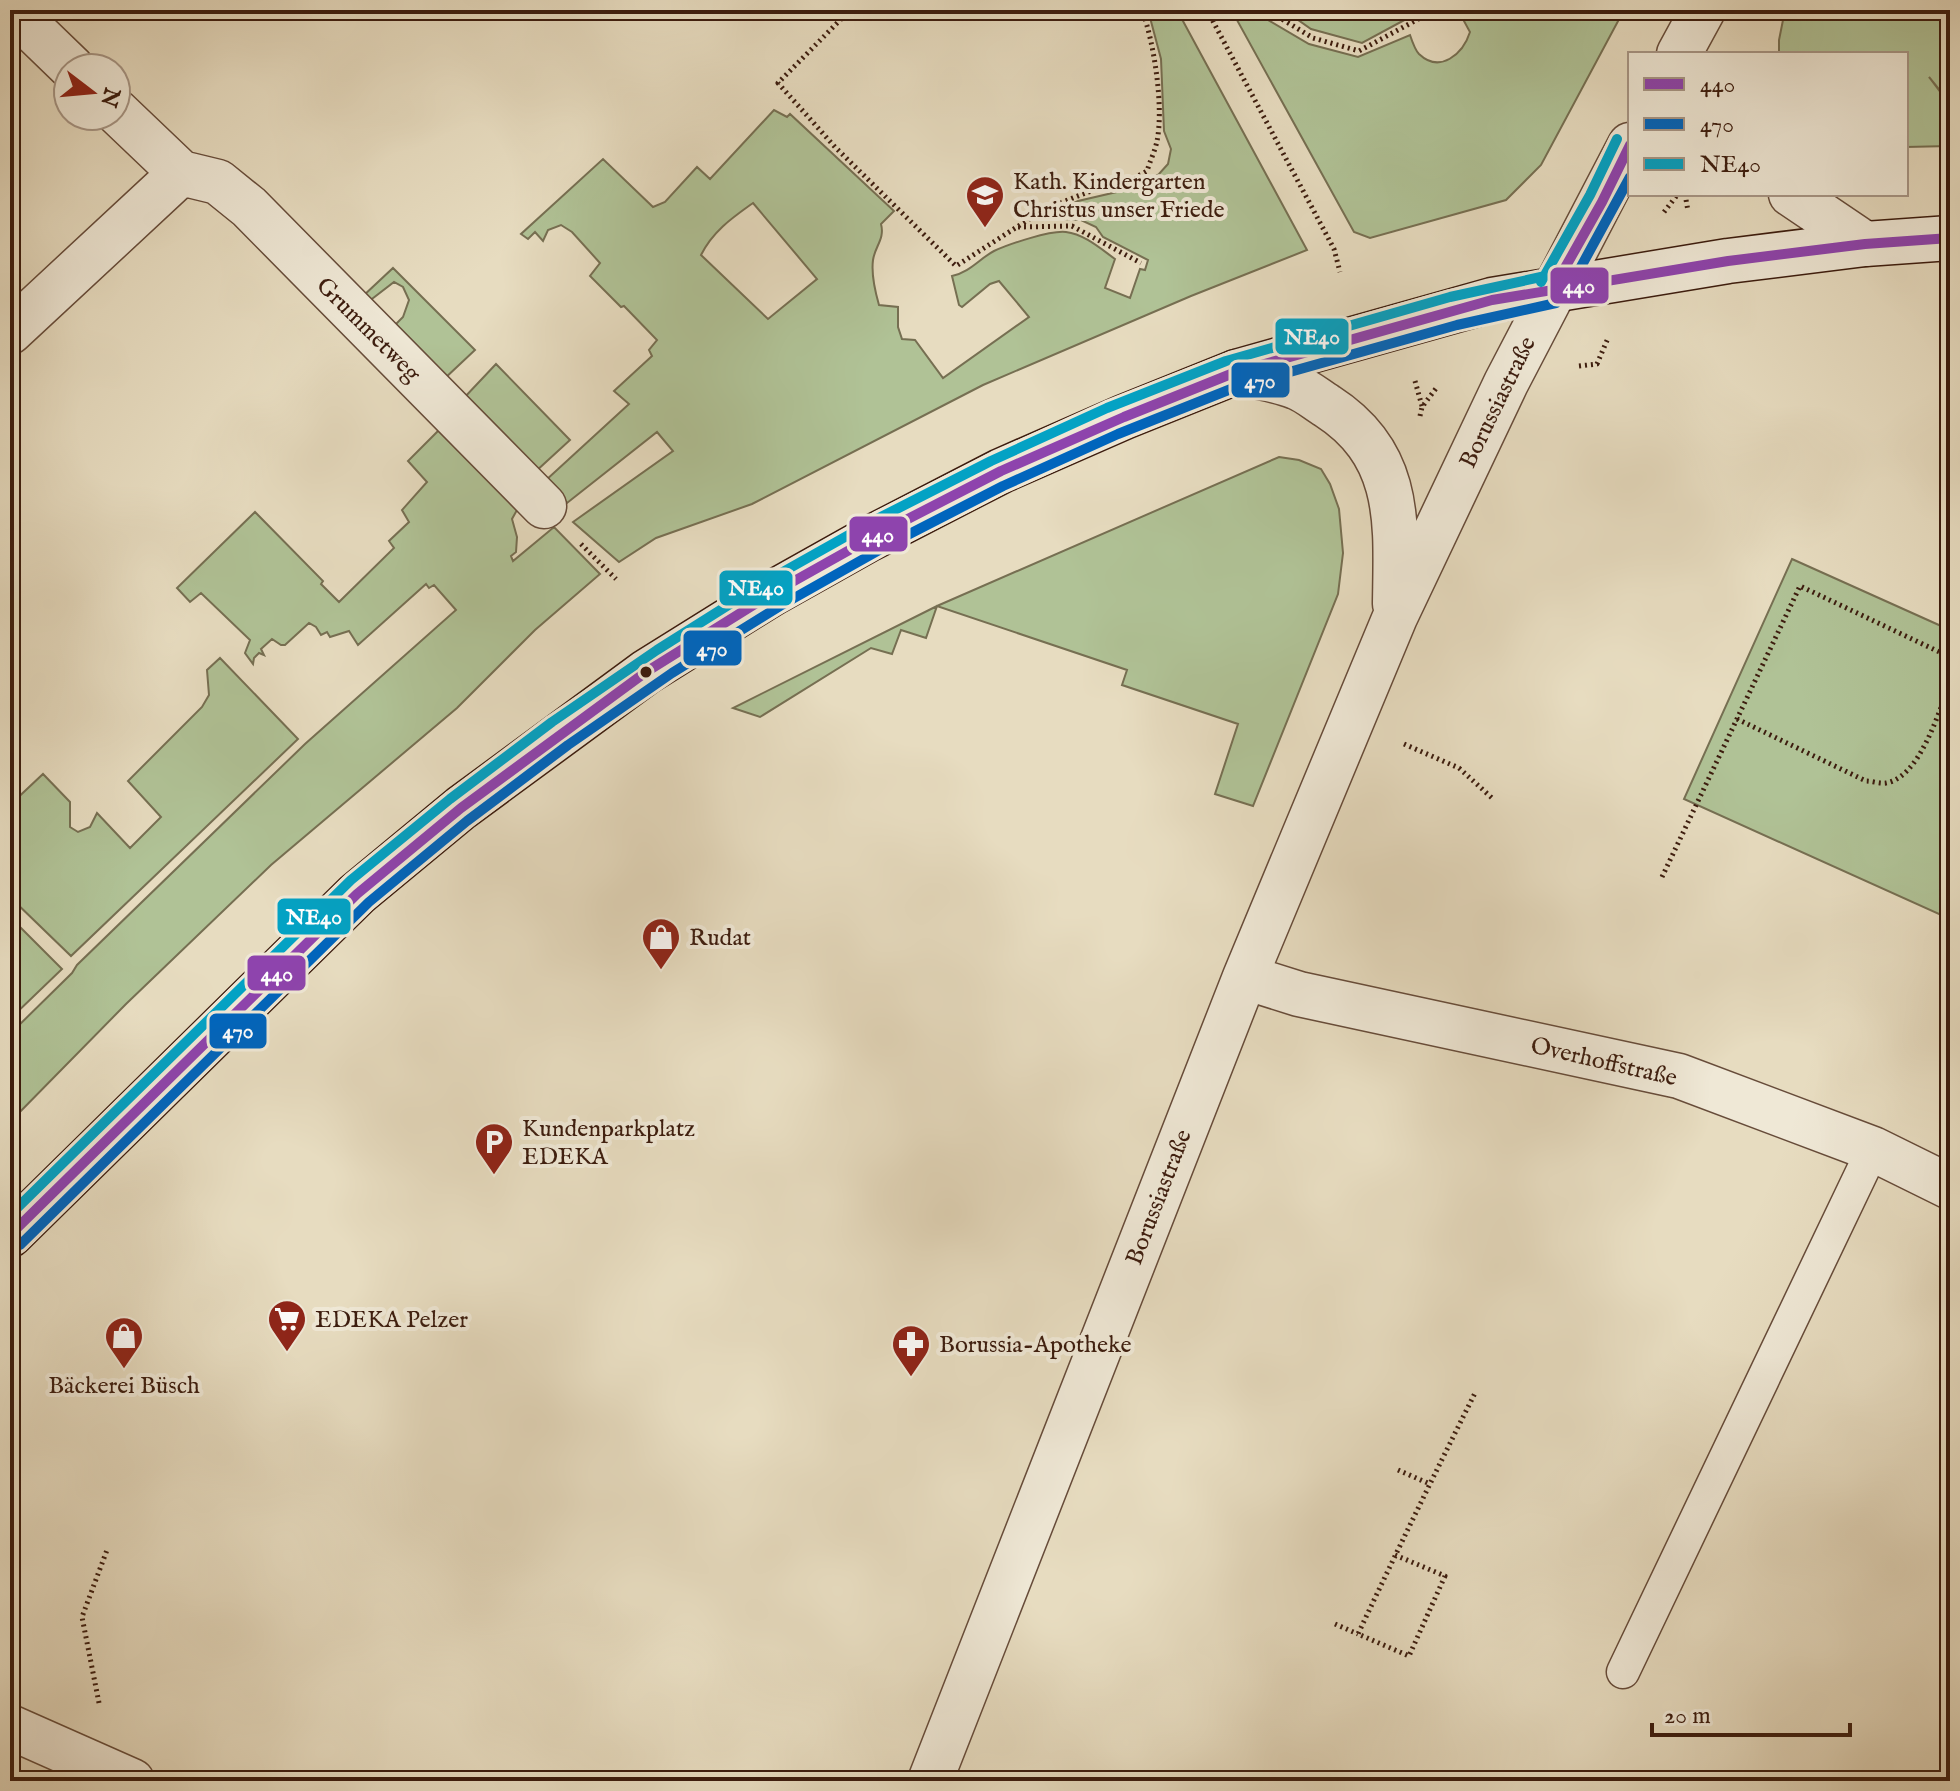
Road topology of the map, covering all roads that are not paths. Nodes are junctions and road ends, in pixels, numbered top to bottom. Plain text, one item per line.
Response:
1 (12, 10) edge
2 (1703, 10) edge
3 (1715, 10) edge
4 (55, 52) edge
5 (1680, 52) edge
6 (1713, 52) edge
7 (132, 126) edge
8 (1628, 149) edge
9 (181, 173) junction
10 (1794, 196) edge
11 (1950, 238) edge
12 (1865, 244) junction
13 (1553, 289) junction
14 (10, 332) edge
15 (1236, 372) junction
16 (544, 506) dead end
17 (1395, 617) junction
18 (1245, 977) junction
19 (1873, 1149) junction
20 (1950, 1187) edge
21 (10, 1235) edge
22 (1623, 1672) dead end
23 (10, 1727) edge
24 (132, 1781) edge
25 (930, 1781) edge

1 - 4 street
2 - 5 street
3 - 6 street
7 - 9 street, Grummetweg
8 - 13 street, Borussiastraße
9 - 14 street
9 - 16 street, Grummetweg
10 - 12 street
11 - 12 street
12 - 13 street
13 - 15 street
13 - 17 street, Borussiastraße
15 - 17 street, Borussiastraße
15 - 21 street
17 - 18 street, Borussiastraße
18 - 19 street, Overhoffstraße
18 - 25 street, Borussiastraße
19 - 20 street, Overhoffstraße
19 - 22 lane
23 - 24 street

